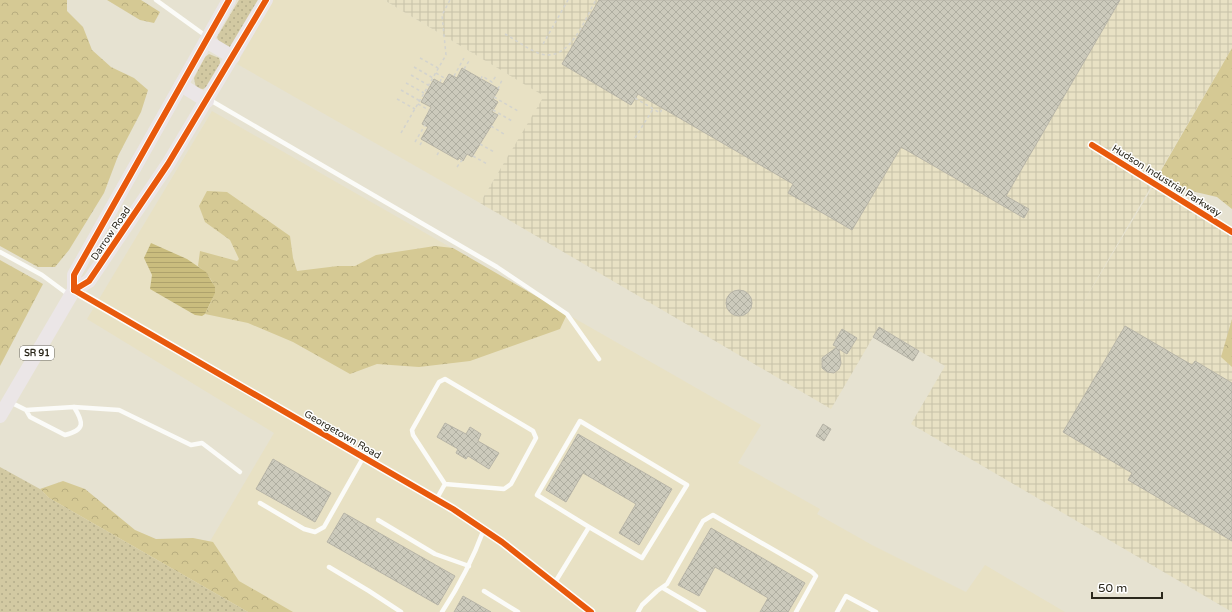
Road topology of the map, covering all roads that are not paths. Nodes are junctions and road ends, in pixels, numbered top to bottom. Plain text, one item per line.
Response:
1 (156, 0) edge
2 (230, 0) edge
3 (266, 0) edge
4 (207, 39) junction
5 (232, 57) junction
6 (181, 85) junction
7 (207, 100) junction
8 (1092, 145) dead end
9 (1232, 232) edge
10 (0, 252) edge
11 (72, 293) junction
12 (598, 359) dead end
13 (9, 401) junction
14 (74, 408) junction
15 (26, 410) junction
16 (0, 416) edge
17 (363, 458) junction
18 (240, 472) dead end
19 (445, 484) junction
20 (436, 500) junction
21 (260, 503) dead end
22 (378, 520) dead end
23 (590, 527) junction
24 (484, 529) junction
25 (469, 566) junction
26 (329, 567) dead end
27 (554, 584) junction
28 (663, 588) junction
29 (484, 591) dead end
30 (401, 612) edge
31 (442, 612) edge
32 (518, 612) edge
33 (591, 612) edge
34 (638, 612) edge
35 (704, 612) edge
36 (796, 612) edge
37 (837, 612) edge
38 (876, 612) edge

1 - 4 lane
2 - 4 main road, Darrow Road / SR 91
3 - 5 main road, Darrow Road / SR 91
4 - 5 main road
4 - 6 main road, Darrow Road / SR 91
5 - 7 main road, Darrow Road / SR 91
6 - 7 main road
6 - 11 main road, Darrow Road / SR 91
7 - 11 main road, Darrow Road / SR 91
7 - 12 lane
8 - 9 street, Hudson Industrial Parkway
10 - 11 lane
11 - 13 main road, Darrow Road / SR 91
11 - 17 street, Georgetown Road
13 - 15 lane
13 - 16 main road, Darrow Road / SR 91
14 - 15 lane
14 - 15 lane
14 - 18 lane
17 - 20 street, Georgetown Road
17 - 21 lane
19 - 19 lane
19 - 20 lane
20 - 24 street, Georgetown Road
22 - 25 lane
23 - 23 lane
23 - 27 lane
24 - 25 lane
24 - 27 street, Georgetown Road
25 - 31 lane
26 - 30 lane
27 - 33 street, Georgetown Road
28 - 34 lane
28 - 35 lane
28 - 36 lane
29 - 32 lane
37 - 38 lane

